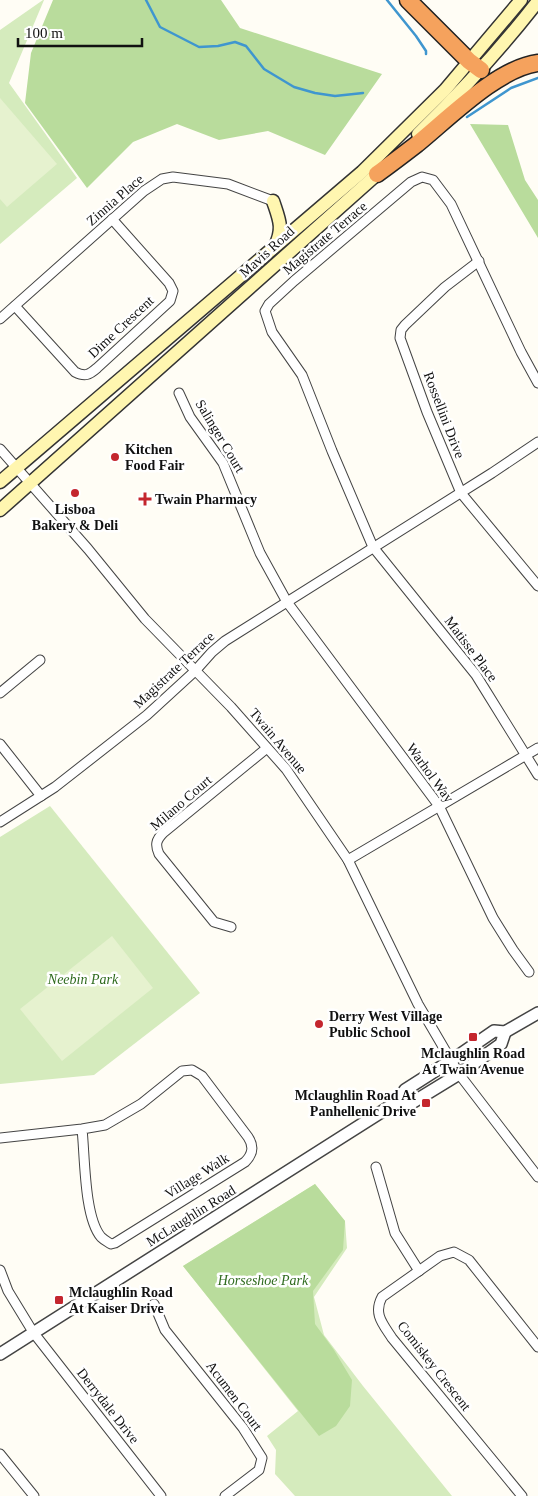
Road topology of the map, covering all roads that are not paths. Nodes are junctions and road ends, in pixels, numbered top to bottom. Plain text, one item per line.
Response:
1 (408, 0) edge
2 (521, 0) edge
3 (538, 1) edge
4 (538, 63) edge
5 (475, 66) junction
6 (369, 176) junction
7 (273, 201) joint
8 (112, 219) junction
9 (274, 248) junction
10 (479, 261) junction
11 (15, 306) junction
12 (0, 319) edge
13 (538, 383) edge
14 (179, 393) dead end
15 (538, 442) edge
16 (0, 449) edge
17 (17, 468) junction
18 (0, 482) edge
19 (30, 484) junction
20 (461, 493) junction
21 (0, 510) edge
22 (373, 547) junction
23 (538, 586) edge
24 (287, 602) junction
25 (40, 660) dead end
26 (195, 671) junction
27 (0, 693) edge
28 (0, 744) edge
29 (267, 748) junction
30 (538, 748) edge
31 (527, 755) junction
32 (538, 775) edge
33 (41, 796) junction
34 (439, 806) junction
35 (0, 822) edge
36 (348, 860) junction
37 (231, 927) dead end
38 (529, 972) dead end
39 (538, 1013) edge
40 (505, 1032) junction
41 (452, 1060) junction
42 (459, 1074) junction
43 (397, 1102) junction
44 (82, 1129) junction
45 (0, 1138) edge
46 (376, 1167) dead end
47 (538, 1177) edge
48 (0, 1270) edge
49 (419, 1271) junction
50 (154, 1304) dead end
51 (33, 1332) junction
52 (538, 1347) edge
53 (0, 1354) edge
54 (0, 1454) edge
55 (34, 1496) edge
56 (161, 1496) edge
57 (225, 1496) edge
58 (522, 1496) edge

1 - 5 highway
2 - 5 main road, Mavis Road
3 - 5 main road, Mavis Road
4 - 6 highway
5 - 6 main road, Mavis Road
6 - 9 main road, Mavis Road
6 - 19 main road, Mavis Road
7 - 8 street, Zinnia Place
7 - 9 main road
8 - 11 street, Zinnia Place
8 - 11 street, Dime Crescent
9 - 17 main road, Mavis Road
10 - 13 street, Magistrate Terrace
10 - 20 street, Rossellini Drive
10 - 22 street, Magistrate Terrace
11 - 12 street, Zinnia Place
14 - 24 street, Salinger Court
15 - 20 street, Magistrate Terrace
16 - 17 street, Twain Avenue
17 - 18 main road, Mavis Road
17 - 19 street, Twain Avenue
19 - 21 main road, Mavis Road
19 - 26 street, Twain Avenue
20 - 22 street, Magistrate Terrace
20 - 23 street, Rossellini Drive
22 - 24 street, Magistrate Terrace
22 - 31 street, Matisse Place
24 - 26 street, Magistrate Terrace
24 - 34 street, Warhol Way
25 - 27 street
26 - 29 street, Twain Avenue
26 - 33 street, Magistrate Terrace
28 - 33 street
29 - 36 street, Twain Avenue
29 - 37 street, Milano Court
30 - 31 street
31 - 32 street, Matisse Place
31 - 34 street
33 - 35 street, Magistrate Terrace
34 - 36 street
34 - 38 street, Warhol Way
36 - 41 street, Twain Avenue
39 - 40 street, McLaughlin Road
40 - 41 street, McLaughlin Road
40 - 42 street, McLaughlin Road
41 - 42 street, Twain Avenue
41 - 43 street, McLaughlin Road
42 - 43 street, McLaughlin Road
42 - 47 street, Twain Avenue
43 - 51 street, McLaughlin Road
44 - 44 street, Village Walk
44 - 45 street, Village Walk
46 - 49 street
48 - 51 street, Derrydale Drive
49 - 52 street, Comiskey Crescent
49 - 58 street, Comiskey Crescent
50 - 57 street, Acumen Court
51 - 53 street, McLaughlin Road
51 - 56 street, Derrydale Drive
54 - 55 street

